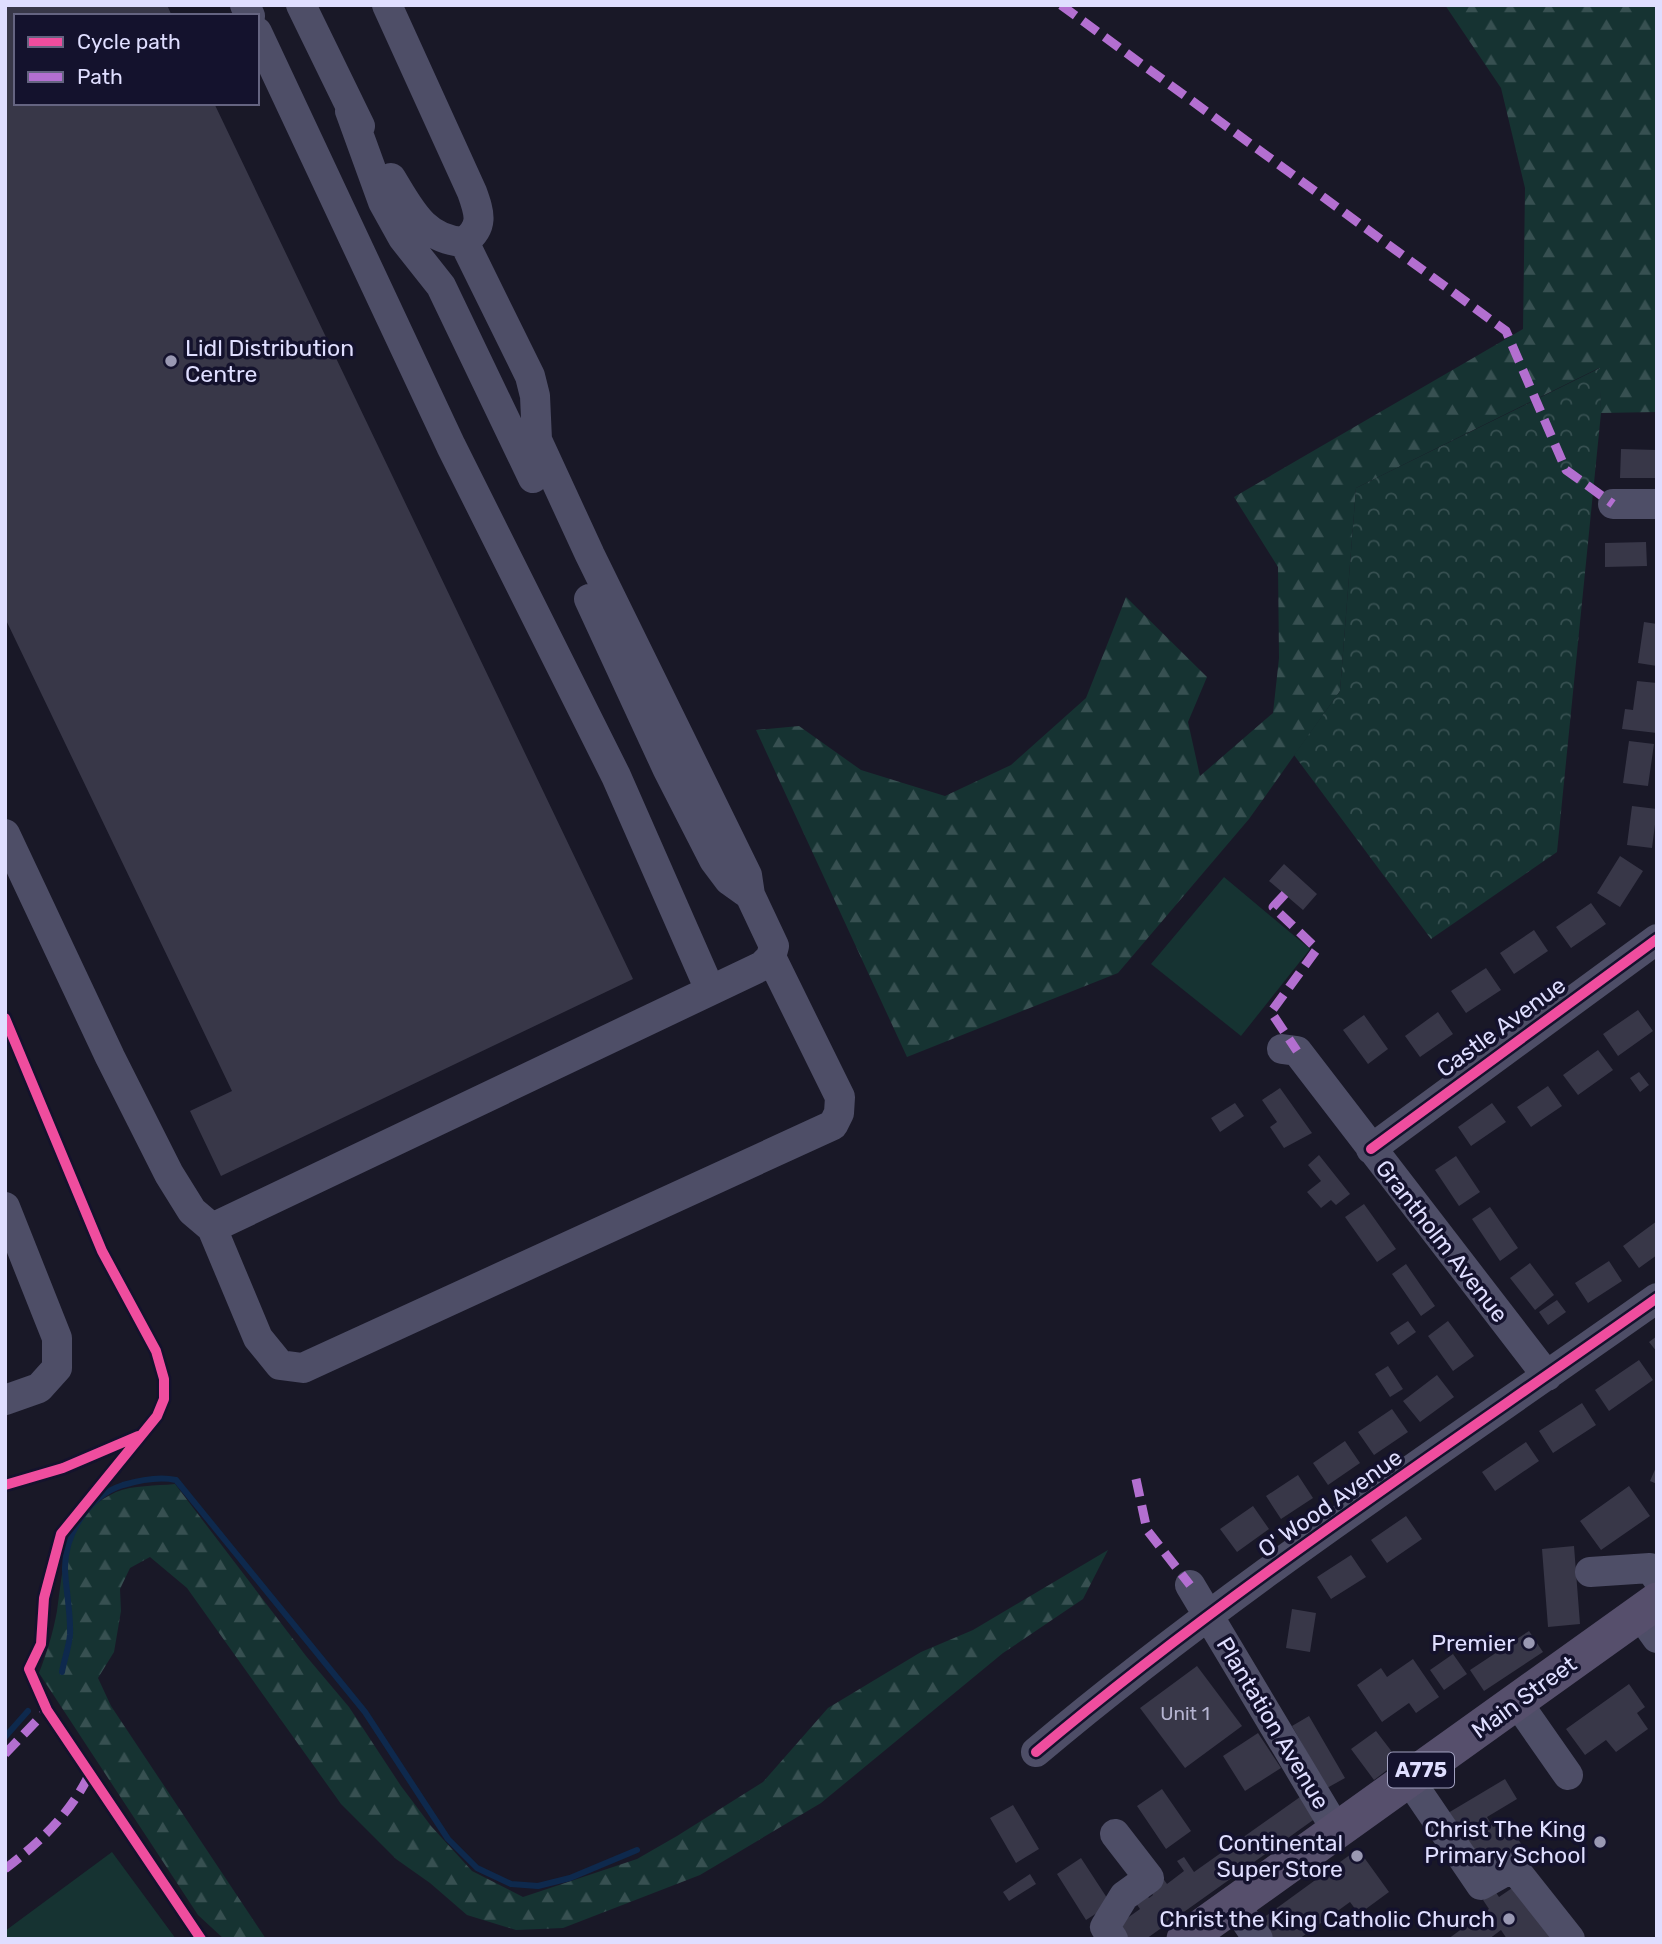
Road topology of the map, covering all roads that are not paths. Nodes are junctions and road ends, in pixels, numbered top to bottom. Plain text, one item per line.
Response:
1 (301, 5) edge
2 (387, 5) edge
3 (259, 36) edge
4 (350, 111) junction
5 (455, 242) junction
6 (441, 286) junction
7 (1613, 503) dead end
8 (1657, 504) edge
9 (5, 834) edge
10 (750, 895) junction
11 (1657, 939) edge
12 (771, 957) junction
13 (710, 990) junction
14 (1282, 1049) dead end
15 (1371, 1149) junction
16 (5, 1207) edge
17 (212, 1228) junction
18 (1657, 1298) edge
19 (1547, 1376) junction
20 (5, 1400) edge
21 (1590, 1572) dead end
22 (1190, 1585) dead end
23 (1653, 1592) edge
24 (1209, 1614) junction
25 (1517, 1702) junction
26 (1036, 1752) dead end
27 (1568, 1775) dead end
28 (1409, 1779) junction
29 (1337, 1831) junction
30 (1115, 1834) dead end
31 (1235, 1905) junction
32 (1113, 1939) edge
33 (1185, 1939) edge
34 (1258, 1939) edge
35 (1570, 1939) edge

1 - 4 street
2 - 5 street
3 - 13 street
4 - 5 street
4 - 6 street
5 - 6 street
5 - 10 street
6 - 10 street
7 - 8 street
9 - 17 street
10 - 12 street
11 - 15 street, Castle Avenue
12 - 13 street
12 - 17 street
13 - 17 street
14 - 15 street, Grantholm Avenue
15 - 19 street, Grantholm Avenue
16 - 20 street
18 - 19 street, O' Wood Avenue
19 - 24 street, O' Wood Avenue
21 - 23 street, Main Street
22 - 24 street, Plantation Avenue
23 - 25 main road, Main Street / A775
24 - 26 street, O' Wood Avenue
24 - 29 street, Plantation Avenue
25 - 27 street
25 - 28 main road, Main Street / A775
28 - 29 main road, Main Street / A775
28 - 35 street
29 - 31 main road, Main Street / A775
30 - 32 street
31 - 33 main road, Main Street / A775
31 - 34 street

